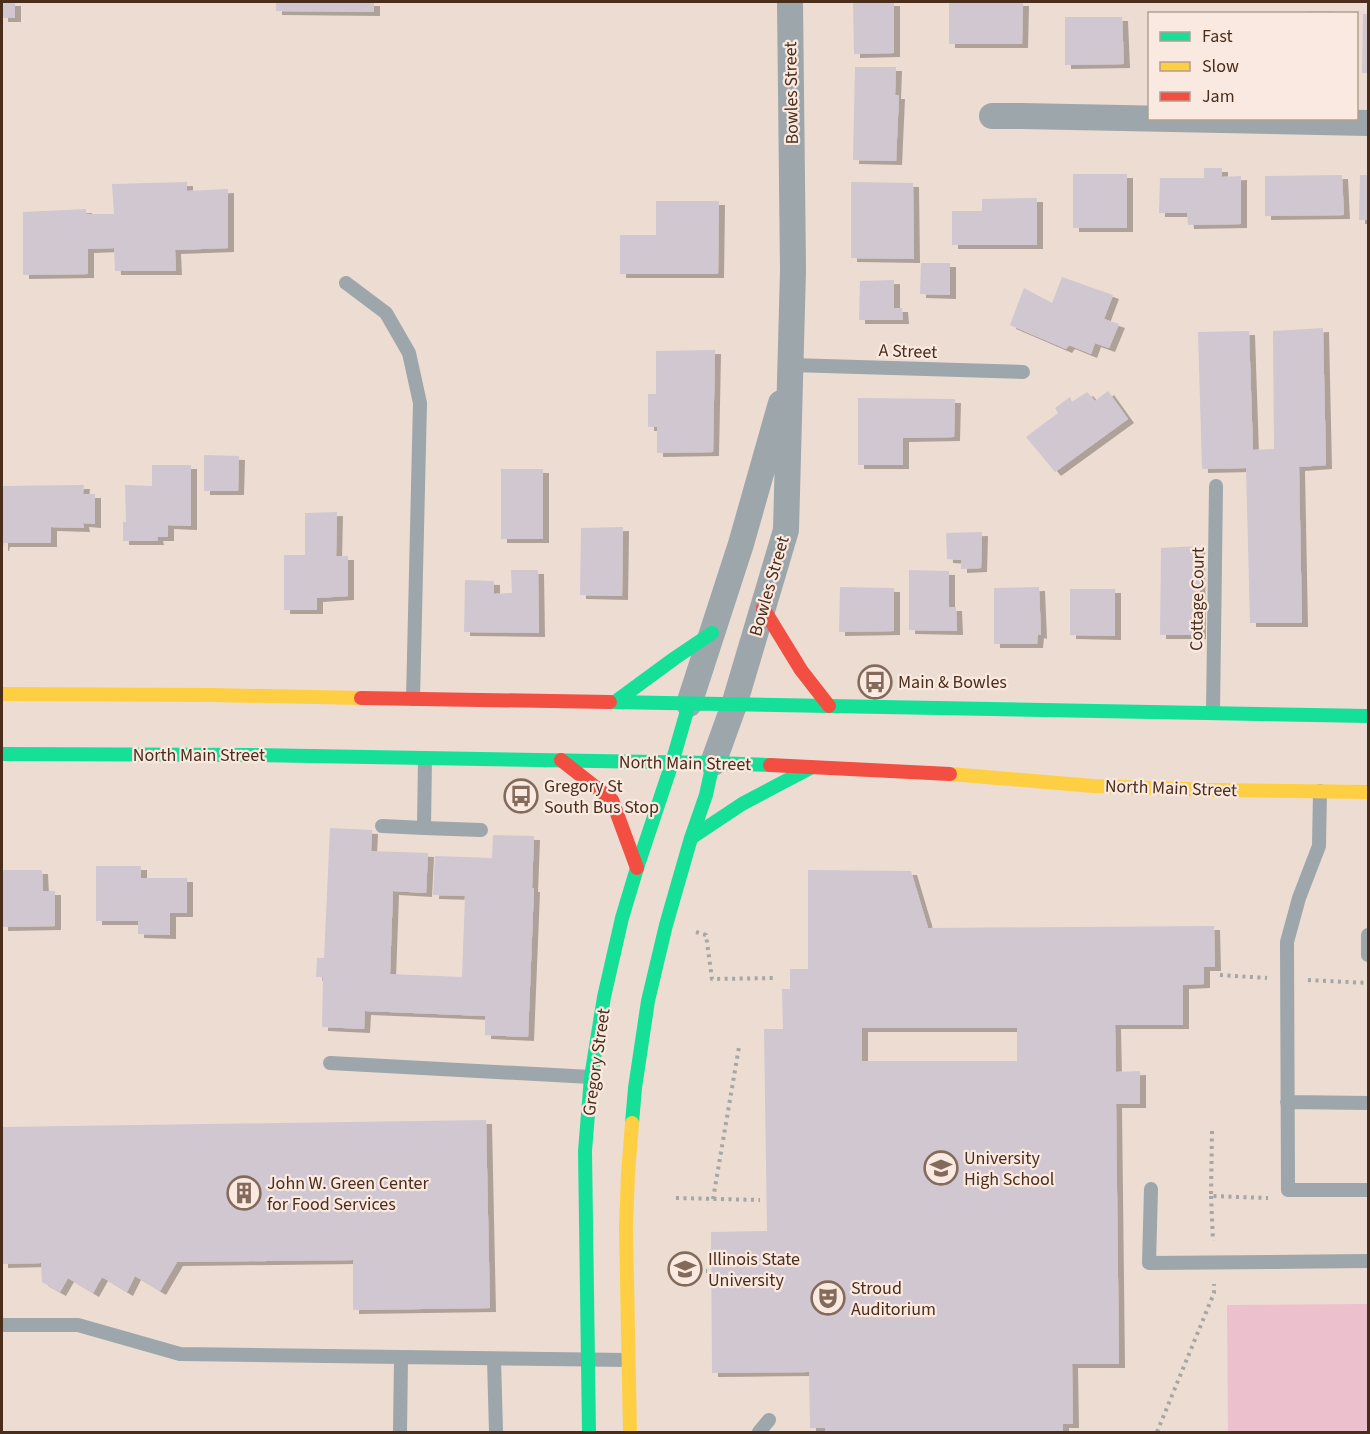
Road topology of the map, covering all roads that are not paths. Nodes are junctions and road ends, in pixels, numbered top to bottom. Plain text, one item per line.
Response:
1 (790, 2) edge
2 (992, 116) dead end
3 (1148, 119) edge
4 (1219, 120) edge
5 (1368, 123) edge
6 (346, 283) dead end
7 (791, 366) junction
8 (1023, 372) dead end
9 (1216, 486) dead end
10 (763, 608) junction
11 (712, 633) junction
12 (2, 694) edge
13 (413, 699) junction
14 (615, 702) junction
15 (688, 704) junction
16 (734, 705) junction
17 (830, 706) junction
18 (1213, 713) junction
19 (1368, 716) edge
20 (2, 754) edge
21 (424, 758) junction
22 (561, 760) junction
23 (672, 763) junction
24 (713, 763) junction
25 (812, 767) junction
26 (1320, 791) junction
27 (1368, 792) edge
28 (382, 826) dead end
29 (424, 828) junction
30 (481, 831) dead end
31 (691, 838) junction
32 (637, 868) junction
33 (1368, 935) edge
34 (1368, 955) edge
35 (330, 1064) dead end
36 (591, 1077) junction
37 (1287, 1102) junction
38 (1368, 1102) edge
39 (1151, 1189) dead end
40 (1368, 1190) edge
41 (1368, 1261) edge
42 (2, 1325) edge
43 (401, 1358) junction
44 (494, 1359) junction
45 (587, 1360) junction
46 (628, 1360) junction
47 (769, 1420) dead end
48 (400, 1432) edge
49 (496, 1432) edge
50 (589, 1432) edge
51 (630, 1432) edge
52 (759, 1432) edge

1 - 7 street, Bowles Street
2 - 3 street
4 - 5 street
6 - 13 lane
7 - 8 lane, A Street
7 - 10 street, Bowles Street
7 - 11 street, Bowles Street
9 - 18 lane, Cottage Court
10 - 16 street, Bowles Street
10 - 17 main road
11 - 14 main road
11 - 15 street, Bowles Street
12 - 13 main road
13 - 14 main road
14 - 15 main road
15 - 16 main road
15 - 23 main road, Gregory Street
16 - 17 main road
16 - 24 street, Bowles Street
17 - 18 main road
18 - 19 main road
20 - 21 main road, North Main Street
21 - 22 main road, North Main Street
21 - 29 lane
22 - 23 main road, North Main Street
22 - 32 main road
23 - 24 main road, North Main Street
23 - 32 main road, Gregory Street
24 - 25 main road, North Main Street
24 - 31 main road
25 - 26 main road, North Main Street
25 - 31 main road
26 - 27 main road, North Main Street
26 - 37 lane
28 - 29 lane
29 - 30 lane
31 - 46 main road
32 - 36 main road, Gregory Street
33 - 34 lane
35 - 36 lane
36 - 45 main road, Gregory Street
37 - 38 lane
37 - 40 lane
39 - 41 lane
42 - 43 lane
43 - 44 lane
43 - 48 lane
44 - 45 lane
44 - 49 lane
45 - 46 lane
45 - 50 main road, Gregory Street
46 - 51 main road
47 - 52 lane

